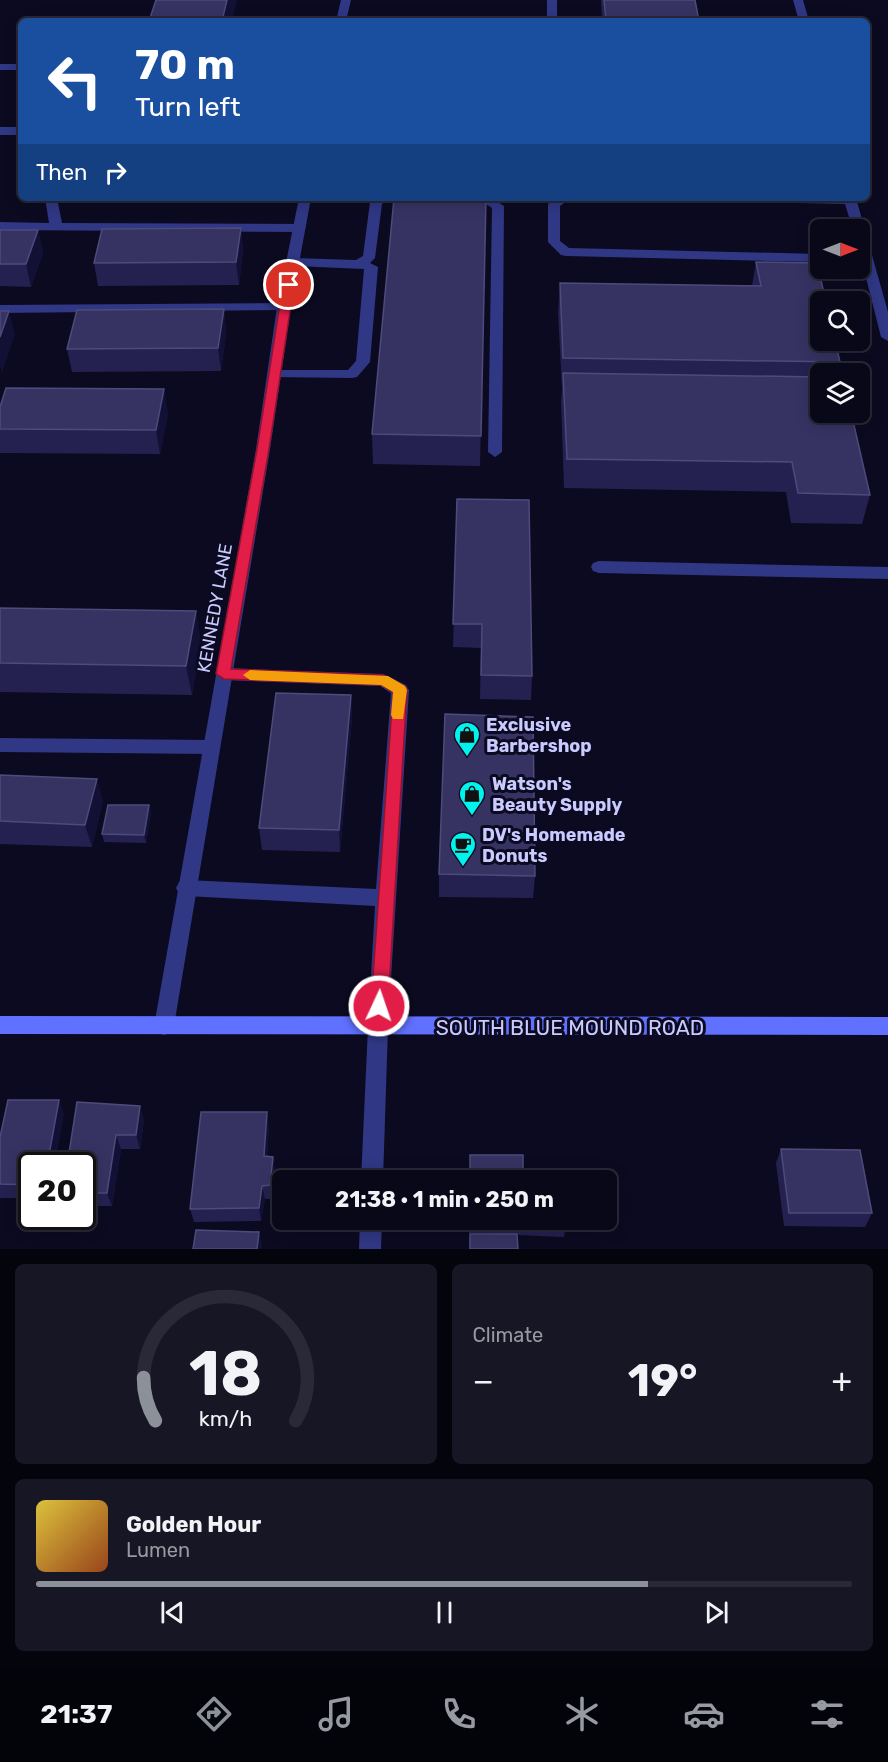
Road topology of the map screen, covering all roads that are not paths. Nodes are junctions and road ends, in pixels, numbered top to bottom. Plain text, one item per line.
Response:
1 (346, 0) edge
2 (552, 0) edge
3 (798, 0) edge
4 (342, 18) edge
5 (552, 18) edge
6 (803, 18) edge
7 (0, 67) edge
8 (18, 67) edge
9 (0, 131) edge
10 (18, 131) edge
11 (52, 201) edge
12 (304, 201) edge
13 (378, 201) edge
14 (489, 201) edge
15 (560, 201) edge
16 (852, 201) edge
17 (856, 219) edge
18 (0, 226) edge
19 (56, 227) junction
20 (300, 228) junction
21 (810, 258) edge
22 (294, 262) junction
23 (358, 264) junction
24 (869, 279) edge
25 (284, 307) junction
26 (0, 309) edge
27 (888, 338) edge
28 (274, 374) junction
29 (495, 452) dead end
30 (599, 567) dead end
31 (888, 573) edge
32 (224, 674) junction
33 (0, 745) edge
34 (210, 747) junction
35 (186, 888) junction
36 (385, 898) junction
37 (0, 1026) edge
38 (164, 1026) junction
39 (888, 1026) edge
40 (378, 1027) junction
41 (372, 1170) edge
42 (371, 1230) edge
43 (370, 1249) edge

1 - 4 street
2 - 5 street
3 - 6 street
7 - 8 street
9 - 10 street
11 - 19 street
12 - 20 street, KENNEDY LANE
13 - 23 street
14 - 29 street
15 - 21 street
16 - 17 street
18 - 19 street
19 - 20 street
20 - 22 street, KENNEDY LANE
22 - 23 street
22 - 25 street, KENNEDY LANE
23 - 28 street
24 - 27 street
25 - 26 street
25 - 28 street, KENNEDY LANE
28 - 32 street, KENNEDY LANE
30 - 31 street
32 - 34 street, KENNEDY LANE
32 - 36 street
33 - 34 street
34 - 35 street, KENNEDY LANE
35 - 36 street
35 - 38 street, KENNEDY LANE
36 - 40 street
37 - 38 main road, SOUTH BLUE MOUND ROAD
38 - 40 main road, SOUTH BLUE MOUND ROAD
39 - 40 main road, SOUTH BLUE MOUND ROAD
40 - 41 street
42 - 43 street

